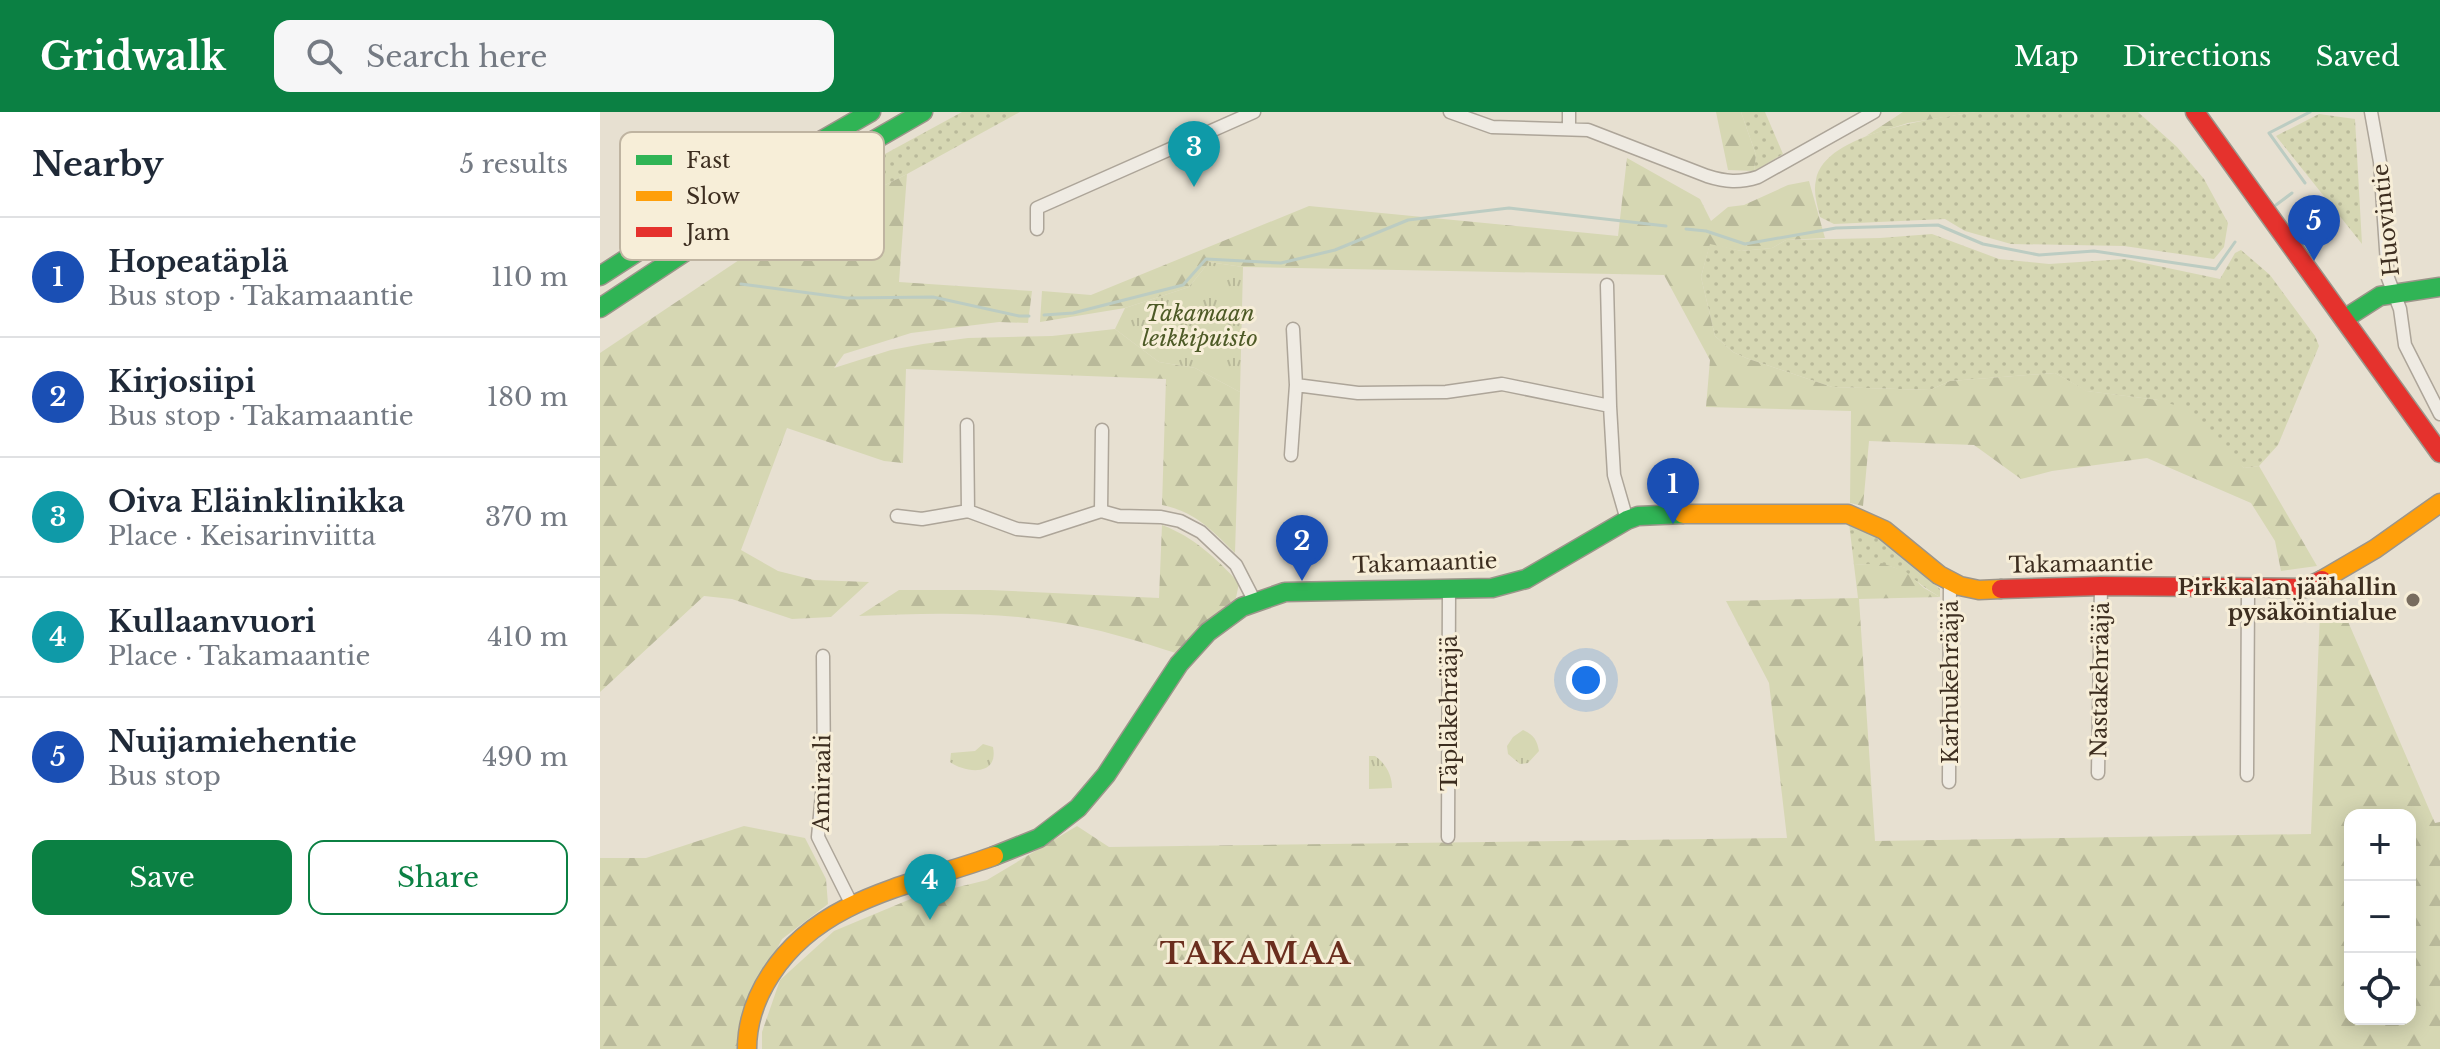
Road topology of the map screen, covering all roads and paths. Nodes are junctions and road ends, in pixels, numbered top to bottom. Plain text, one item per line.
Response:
1 (871, 112) edge
2 (923, 112) edge
3 (1254, 112) edge
4 (1450, 112) edge
5 (1569, 112) edge
6 (1874, 112) edge
7 (2195, 112) edge
8 (2371, 112) edge
9 (1569, 128) junction
10 (836, 132) edge
11 (884, 134) edge
12 (1037, 229) dead end
13 (625, 260) edge
14 (673, 260) edge
15 (600, 276) edge
16 (1607, 285) dead end
17 (2440, 287) edge
18 (2395, 292) junction
19 (600, 308) edge
20 (2344, 319) junction
21 (1293, 329) dead end
22 (1296, 385) junction
23 (1610, 406) junction
24 (2440, 414) edge
25 (967, 425) dead end
26 (1102, 430) dead end
27 (2440, 453) edge
28 (1291, 455) dead end
29 (2440, 503) edge
30 (968, 511) junction
31 (1101, 511) junction
32 (897, 516) dead end
33 (1627, 520) junction
34 (1950, 582) junction
35 (2101, 586) junction
36 (1449, 589) junction
37 (2248, 589) junction
38 (1254, 600) junction
39 (823, 656) dead end
40 (2098, 773) dead end
41 (2247, 775) dead end
42 (1949, 782) dead end
43 (1448, 837) dead end
44 (851, 903) junction
45 (747, 1049) edge

1 - 10 main road
2 - 11 main road
3 - 12 street
4 - 9 street
5 - 9 street
6 - 9 street
7 - 20 main road
8 - 18 street, Huovintie
13 - 15 main road
14 - 19 main road
16 - 23 street
17 - 18 main road
18 - 20 main road
18 - 24 street, Huovintie
20 - 27 main road
21 - 22 street
22 - 23 street
22 - 28 street
23 - 33 street
25 - 30 street
26 - 31 street
29 - 37 main road, Takamaantie
30 - 31 street
30 - 32 street
31 - 38 street
33 - 34 main road, Takamaantie
33 - 36 main road, Takamaantie
34 - 35 main road, Takamaantie
34 - 42 street, Karhukehrääjä
35 - 37 main road, Takamaantie
35 - 40 street, Nastakehrääjä
36 - 38 main road, Takamaantie
36 - 43 street, Täpläkehrääjä
37 - 41 street
38 - 44 main road, Takamaantie
39 - 44 street, Amiraali
44 - 45 main road, Takamaantie

